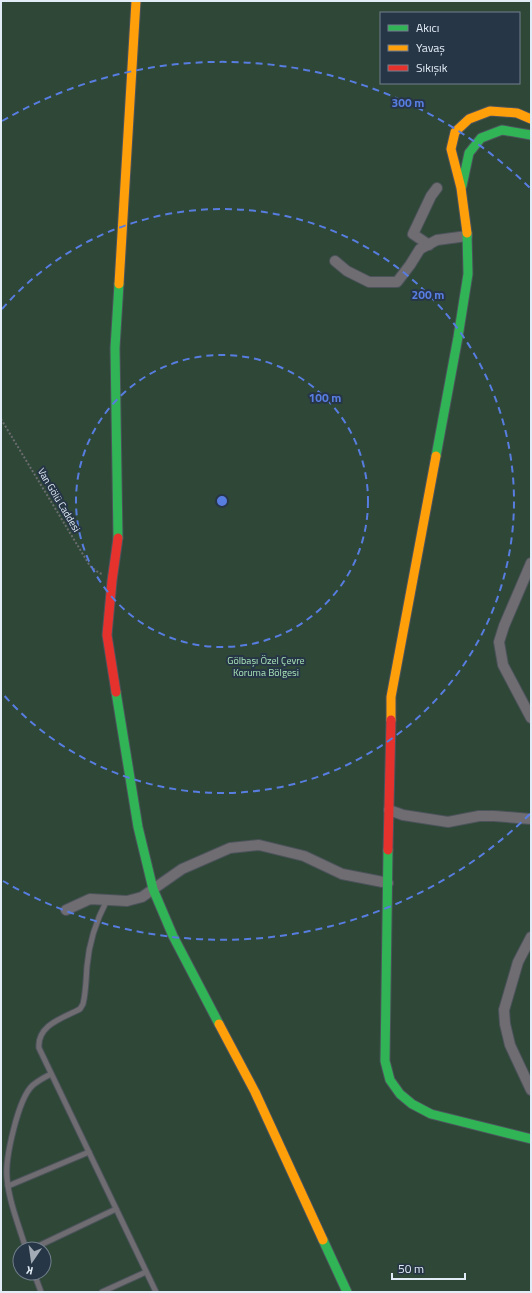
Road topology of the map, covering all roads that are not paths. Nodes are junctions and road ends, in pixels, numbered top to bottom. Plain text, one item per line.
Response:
1 (136, 1) edge
2 (531, 119) edge
3 (531, 135) edge
4 (437, 188) dead end
5 (461, 188) junction
6 (467, 236) junction
7 (429, 245) junction
8 (336, 262) dead end
9 (531, 563) edge
10 (531, 718) edge
11 (389, 810) junction
12 (531, 819) edge
13 (388, 883) junction
14 (153, 889) junction
15 (107, 900) junction
16 (66, 910) dead end
17 (531, 937) edge
18 (51, 1074) junction
19 (531, 1090) edge
20 (531, 1138) edge
21 (89, 1152) junction
22 (8, 1186) junction
23 (116, 1208) junction
24 (23, 1241) edge
25 (48, 1241) edge
26 (146, 1272) junction
27 (37, 1281) edge
28 (41, 1292) edge
29 (102, 1292) edge
30 (156, 1292) edge
31 (347, 1292) edge

1 - 14 street
2 - 5 street
3 - 5 street
4 - 7 street
5 - 6 street
6 - 7 street
6 - 11 street
7 - 8 street
9 - 10 street
11 - 12 street
11 - 13 street
13 - 14 street
13 - 20 street
14 - 15 street
14 - 31 street
15 - 16 street
15 - 18 lane
17 - 19 street
18 - 21 lane
18 - 22 lane
21 - 22 lane
21 - 23 lane
22 - 24 lane
23 - 25 lane
23 - 26 lane
26 - 29 lane
26 - 30 lane
27 - 28 lane

